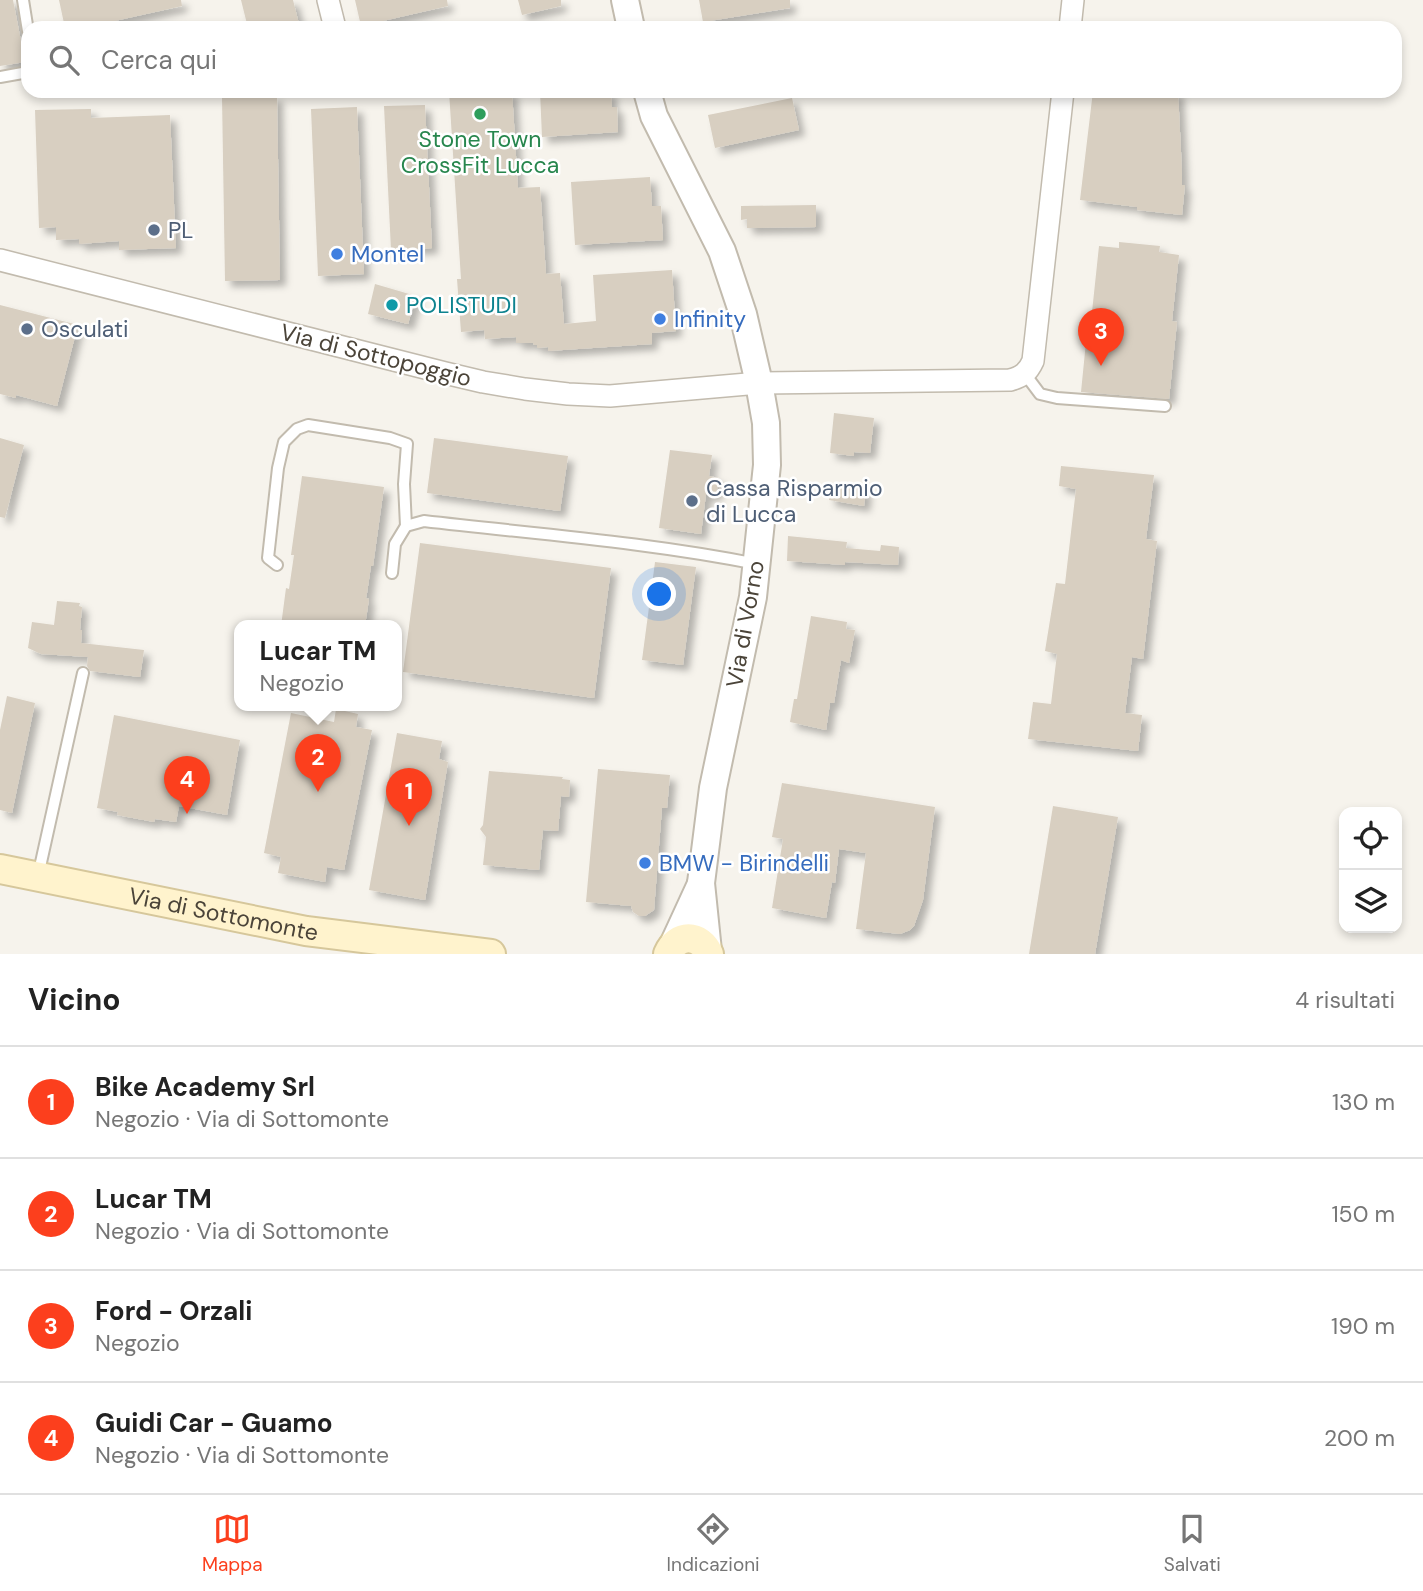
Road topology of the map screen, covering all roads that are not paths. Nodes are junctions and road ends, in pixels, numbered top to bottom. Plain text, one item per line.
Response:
1 (23, 0) edge
2 (328, 0) edge
3 (625, 0) edge
4 (1073, 0) edge
5 (26, 21) edge
6 (333, 21) edge
7 (630, 21) edge
8 (1071, 21) edge
9 (21, 73) edge
10 (0, 77) edge
11 (649, 98) edge
12 (1062, 98) edge
13 (0, 260) edge
14 (1025, 374) junction
15 (759, 383) junction
16 (1166, 407) dead end
17 (406, 526) junction
18 (757, 564) junction
19 (278, 565) dead end
20 (391, 573) dead end
21 (83, 673) dead end
22 (0, 869) edge
23 (38, 876) junction
24 (701, 883) junction
25 (666, 952) edge
26 (711, 953) edge
27 (491, 954) edge

1 - 5 lane
2 - 6 street
3 - 7 street
4 - 8 street
9 - 10 lane
11 - 15 street, Via di Vorno
12 - 14 street
13 - 15 street, Via di Sottopoggio
14 - 15 street, Via di Sottopoggio
14 - 16 lane
15 - 18 street, Via di Vorno
17 - 18 lane
17 - 19 lane
17 - 20 lane
18 - 24 street, Via di Vorno
21 - 23 lane
22 - 23 main road, Via di Sottomonte
23 - 27 main road, Via di Sottomonte
24 - 25 street, Via di Vorno
24 - 26 street, Via di Vorno
25 - 26 main road

